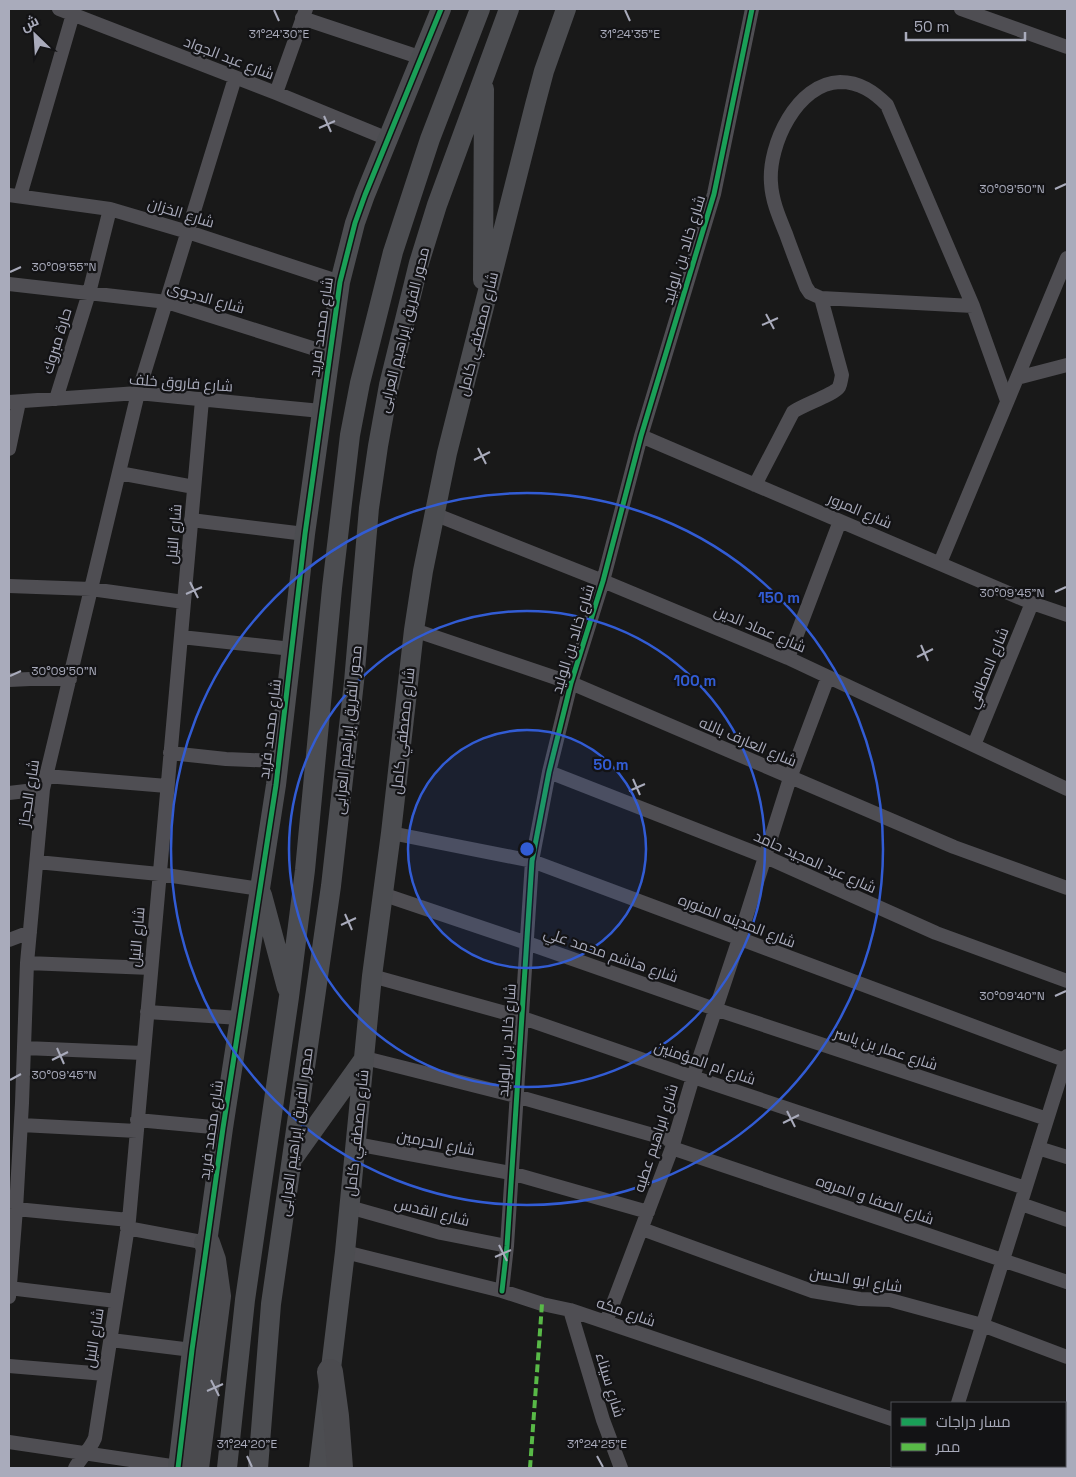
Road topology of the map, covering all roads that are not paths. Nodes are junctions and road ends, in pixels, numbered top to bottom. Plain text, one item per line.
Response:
1 (59, 9) edge
2 (442, 9) edge
3 (480, 9) edge
4 (509, 9) edge
5 (566, 9) edge
6 (752, 9) edge
7 (961, 9) edge
8 (73, 14) junction
9 (304, 14) edge
10 (1067, 48) edge
11 (422, 58) junction
12 (484, 75) junction
13 (235, 78) junction
14 (276, 94) junction
15 (388, 139) junction
16 (14, 195) edge
17 (110, 209) junction
18 (188, 232) junction
19 (1066, 266) edge
20 (340, 282) junction
21 (9, 284) edge
22 (89, 293) junction
23 (821, 298) junction
24 (166, 302) junction
25 (974, 306) junction
26 (483, 312) junction
27 (330, 354) junction
28 (1067, 365) edge
29 (1017, 378) junction
30 (138, 394) junction
31 (56, 399) junction
32 (202, 400) junction
33 (1007, 401) junction
34 (14, 402) edge
35 (321, 411) junction
36 (641, 436) junction
37 (9, 448) edge
38 (119, 473) junction
39 (755, 485) junction
40 (194, 487) junction
41 (434, 514) junction
42 (191, 520) junction
43 (840, 521) junction
44 (305, 534) junction
45 (940, 563) junction
46 (603, 581) junction
47 (9, 586) edge
48 (91, 589) junction
49 (184, 602) junction
50 (1032, 603) junction
51 (1067, 616) edge
52 (414, 630) junction
53 (180, 637) junction
54 (292, 649) junction
55 (788, 658) junction
56 (828, 677) junction
57 (70, 679) junction
58 (9, 680) edge
59 (571, 683) junction
60 (974, 745) junction
61 (170, 753) junction
62 (278, 761) junction
63 (549, 772) junction
64 (790, 778) junction
65 (45, 782) junction
66 (167, 786) junction
67 (1067, 789) edge
68 (9, 794) edge
69 (391, 833) junction
70 (766, 857) junction
71 (532, 861) junction
72 (37, 862) junction
73 (159, 874) junction
74 (1067, 888) edge
75 (260, 889) junction
76 (382, 894) junction
77 (30, 932) junction
78 (9, 940) edge
79 (739, 940) junction
80 (527, 942) junction
81 (27, 963) junction
82 (151, 968) junction
83 (372, 976) junction
84 (1067, 981) edge
85 (289, 997) junction
86 (715, 1009) junction
87 (147, 1012) junction
88 (520, 1016) junction
89 (240, 1018) junction
90 (25, 1048) junction
91 (143, 1053) junction
92 (364, 1058) junction
93 (1067, 1060) edge
94 (693, 1077) junction
95 (516, 1096) junction
96 (22, 1103) junction
97 (9, 1108) edge
98 (1047, 1119) junction
99 (21, 1125) junction
100 (137, 1126) junction
101 (223, 1128) junction
102 (356, 1144) junction
103 (673, 1145) junction
104 (1038, 1148) junction
105 (1067, 1157) edge
106 (292, 1161) junction
107 (511, 1174) junction
108 (1025, 1188) junction
109 (1021, 1204) junction
110 (349, 1207) junction
111 (16, 1209) junction
112 (648, 1212) junction
113 (1067, 1220) edge
114 (128, 1224) junction
115 (642, 1229) junction
116 (207, 1243) junction
117 (507, 1246) junction
118 (344, 1252) junction
119 (1002, 1261) junction
120 (1067, 1282) edge
121 (9, 1291) edge
122 (502, 1291) junction
123 (116, 1301) junction
124 (570, 1310) junction
125 (606, 1322) junction
126 (982, 1326) junction
127 (111, 1340) junction
128 (192, 1350) junction
129 (1067, 1357) edge
130 (9, 1366) edge
131 (330, 1372) junction
132 (106, 1374) junction
133 (958, 1402) edge
134 (891, 1419) edge
135 (9, 1442) edge
136 (86, 1453) junction
137 (75, 1468) edge
138 (184, 1468) edge
139 (227, 1468) edge
140 (258, 1468) edge
141 (319, 1468) edge
142 (340, 1468) edge
143 (622, 1468) edge

1 - 8 street, شارع عبد الجواد
2 - 11 main road, شارع محمد فريد
3 - 85 main road, محور الفريق إبراهيم العرابى
4 - 12 main road, محور الفريق إبراهيم العرابى
5 - 26 main road, شارع مصطفي كامل
6 - 36 street, شارع خالد بن الوليد
7 - 10 street
8 - 13 street, شارع عبد الجواد
8 - 16 street
9 - 11 street
9 - 14 street
11 - 15 main road, شارع محمد فريد
12 - 26 main road
12 - 106 main road, محور الفريق إبراهيم العرابى
13 - 14 street, شارع عبد الجواد
13 - 18 street, شارع الحجاز
14 - 15 street, شارع عبد الجواد
15 - 20 main road, شارع محمد فريد
16 - 17 street, شارع الخزان
17 - 18 street, شارع الخزان
17 - 22 street, حارة مبروك
18 - 20 street, شارع الخزان
18 - 24 street, شارع الحجاز
19 - 29 street
20 - 27 main road, شارع محمد فريد
21 - 22 street, شارع الدجوى
22 - 24 street, شارع الدجوى
22 - 31 street, حارة مبروك
23 - 25 street
23 - 25 street
23 - 39 street
24 - 27 street, شارع الدجوى
24 - 30 street, شارع الحجاز
25 - 33 street
26 - 41 main road, شارع مصطفي كامل
27 - 35 main road, شارع محمد فريد
28 - 29 street
29 - 33 street
30 - 31 street, شارع فاروق خلف
30 - 32 street, شارع فاروق خلف
30 - 38 street, شارع الحجاز
31 - 34 street, شارع فاروق خلف
32 - 35 street, شارع فاروق خلف
32 - 40 street, شارع النيل
33 - 45 street
34 - 37 street
35 - 44 main road, شارع محمد فريد
36 - 39 street, شارع المرور
36 - 46 street, شارع خالد بن الوليد
38 - 40 street
38 - 48 street, شارع الحجاز
39 - 43 street, شارع المرور
40 - 42 street, شارع النيل
41 - 46 street, شارع عماد الدين
41 - 52 main road, شارع مصطفي كامل
42 - 44 street
42 - 49 street, شارع النيل
43 - 45 street, شارع المرور
43 - 55 street
44 - 54 main road, شارع محمد فريد
45 - 50 street, شارع المرور
46 - 55 street, شارع عماد الدين
46 - 59 street, شارع خالد بن الوليد
47 - 48 street
48 - 49 street
48 - 57 street, شارع الحجاز
49 - 53 street, شارع النيل
50 - 51 street, شارع المرور
50 - 60 street, شارع المطافي
52 - 59 street, شارع العارف بالله
52 - 69 main road, شارع مصطفي كامل
53 - 54 street
53 - 61 street, شارع النيل
54 - 62 main road, شارع محمد فريد
55 - 56 street, شارع عماد الدين
56 - 60 street, شارع عماد الدين
56 - 64 street, شارع ابراهيم عطيه
57 - 58 street
57 - 65 street, شارع الحجاز
59 - 63 street, شارع خالد بن الوليد
59 - 64 street, شارع العارف بالله
60 - 67 street, شارع عماد الدين
61 - 62 street
61 - 66 street, شارع النيل
62 - 75 main road, شارع محمد فريد
63 - 70 street, شارع عبد المجيد حامد
63 - 71 street, شارع خالد بن الوليد
64 - 70 street, شارع ابراهيم عطيه
64 - 74 street, شارع العارف بالله
65 - 66 street
65 - 68 street
65 - 72 street, شارع الحجاز
66 - 73 street, شارع النيل
69 - 71 street, شارع المدينه المنوره
69 - 76 main road, شارع مصطفي كامل
70 - 79 street, شارع ابراهيم عطيه
70 - 84 street, شارع عبد المجيد حامد
71 - 79 street, شارع المدينه المنوره
71 - 80 street, شارع خالد بن الوليد
72 - 73 street
72 - 77 street, شارع الحجاز
73 - 75 street
73 - 82 street, شارع النيل
75 - 85 main road
75 - 89 main road, شارع محمد فريد
76 - 80 street, شارع هاشم محمد علي
76 - 83 main road, شارع مصطفي كامل
77 - 78 street
77 - 81 street, شارع الحجاز
79 - 86 street, شارع ابراهيم عطيه
79 - 93 street, شارع المدينه المنوره
80 - 86 street, شارع هاشم محمد علي
80 - 88 street, شارع خالد بن الوليد
81 - 82 street
81 - 90 street, شارع الحجاز
82 - 87 street, شارع النيل
83 - 88 street, شارع ام المؤمنين
83 - 92 main road, شارع مصطفي كامل
85 - 139 main road, محور الفريق إبراهيم العرابى
86 - 94 street, شارع ابراهيم عطيه
86 - 98 street, شارع عمار بن ياسر
87 - 89 street
87 - 91 street, شارع النيل
88 - 94 street, شارع ام المؤمنين
88 - 95 street, شارع خالد بن الوليد
89 - 101 main road, شارع محمد فريد
90 - 91 street
90 - 96 street, شارع الحجاز
91 - 100 street, شارع النيل
92 - 95 street, شارع الصفا و المروه
92 - 102 main road, شارع مصطفي كامل
92 - 106 main road
93 - 98 street
94 - 103 street, شارع ابراهيم عطيه
94 - 108 street, شارع ام المؤمنين
95 - 103 street, شارع الصفا و المروه
95 - 107 street, شارع خالد بن الوليد
96 - 97 street
96 - 99 street, شارع الحجاز
98 - 104 street
99 - 100 street
99 - 111 street, شارع الحجاز
100 - 101 street
100 - 114 street, شارع النيل
101 - 116 main road, شارع محمد فريد
102 - 107 street, شارع الحرمين
102 - 110 main road, شارع مصطفي كامل
103 - 112 street, شارع ابراهيم عطيه
103 - 119 street, شارع الصفا و المروه
104 - 105 street
104 - 108 street
106 - 140 main road, محور الفريق إبراهيم العرابى
107 - 112 street, شارع الحرمين
107 - 117 street, شارع خالد بن الوليد
108 - 109 street
109 - 113 street
109 - 119 street
110 - 117 street, شارع القدس
110 - 118 main road, شارع مصطفي كامل
111 - 114 street
111 - 121 street, شارع الحجاز
112 - 115 street, شارع ابراهيم عطيه
114 - 116 street
114 - 123 street, شارع النيل
115 - 125 street, شارع ابراهيم عطيه
115 - 126 street, شارع ابو الحسن
116 - 128 main road, شارع محمد فريد
116 - 138 highway
117 - 122 street, شارع خالد بن الوليد
118 - 122 street, شارع مكه
118 - 131 main road, شارع مصطفي كامل
119 - 120 street, شارع الصفا و المروه
119 - 126 street
121 - 123 street
122 - 124 street, شارع مكه
123 - 127 street, شارع النيل
124 - 125 street, شارع مكه
124 - 143 street, شارع سيناء
125 - 134 street, شارع مكه
126 - 129 street, شارع ابو الحسن
126 - 133 street
127 - 128 street
127 - 132 street, شارع النيل
128 - 138 main road, شارع محمد فريد
130 - 132 street
131 - 141 main road, شارع مصطفي كامل
131 - 142 highway
132 - 136 street, شارع النيل
135 - 136 street
136 - 137 street, شارع النيل
136 - 138 street

